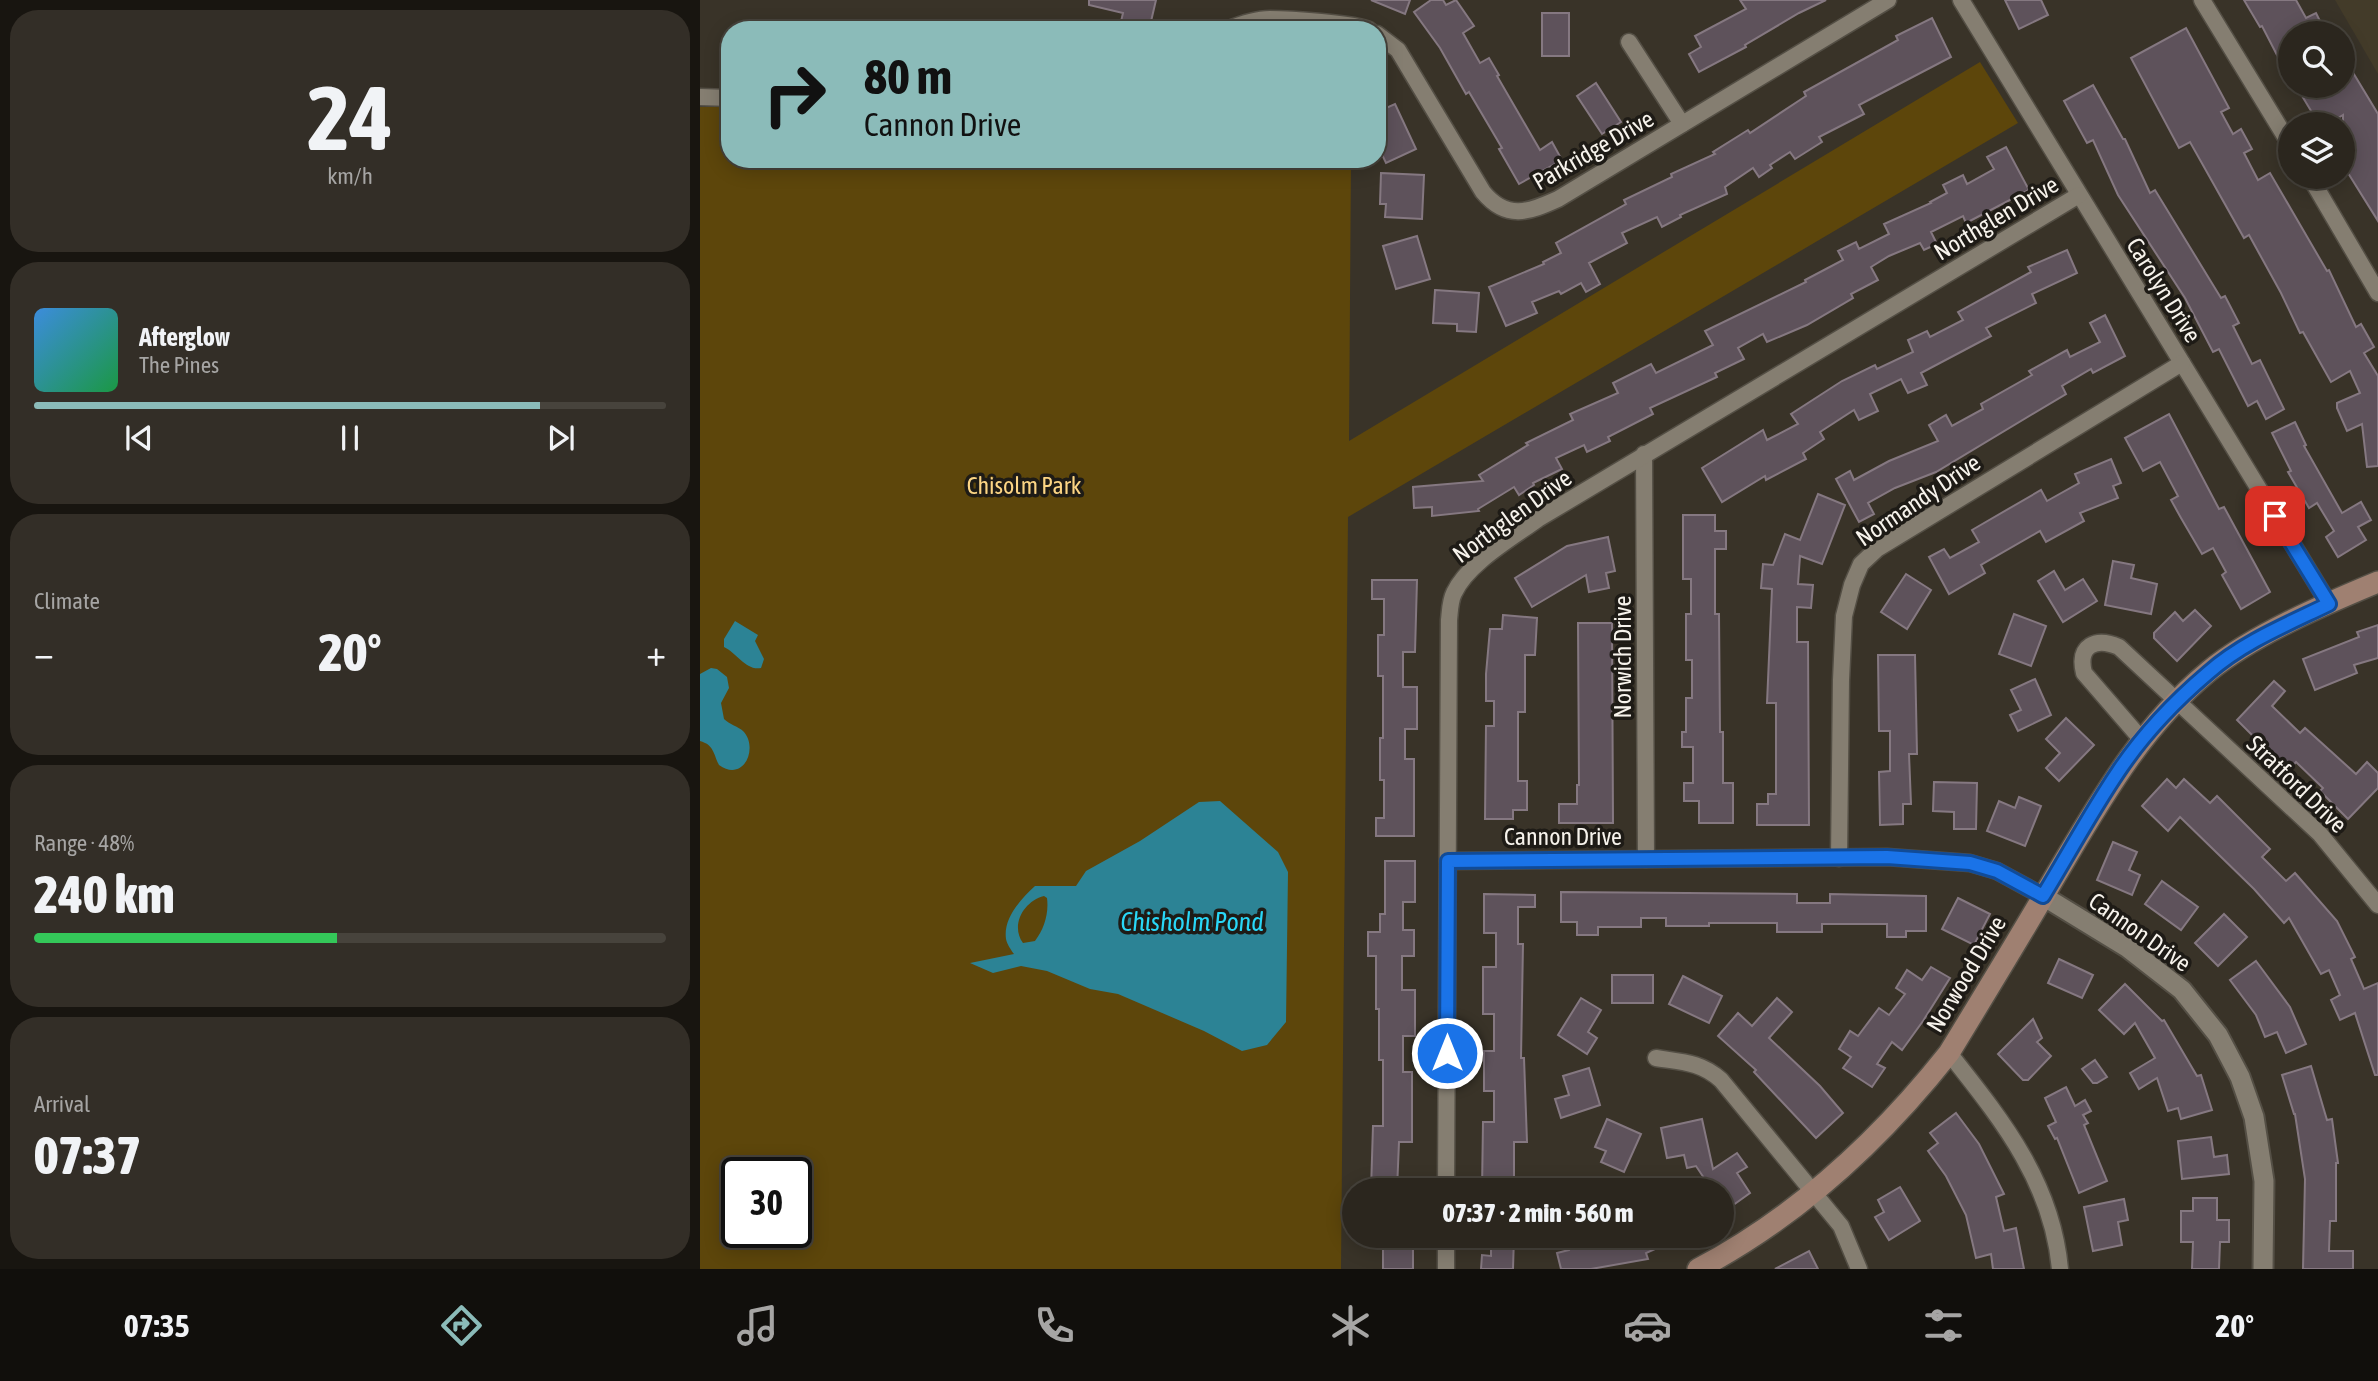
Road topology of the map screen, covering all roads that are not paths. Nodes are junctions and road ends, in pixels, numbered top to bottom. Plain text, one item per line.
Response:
1 (1888, 0) edge
2 (1961, 0) edge
3 (2202, 0) edge
4 (1255, 21) edge
5 (1295, 21) edge
6 (1386, 41) edge
7 (1629, 41) dead end
8 (700, 97) edge
9 (721, 97) edge
10 (1682, 124) junction
11 (2278, 125) edge
12 (2316, 189) edge
13 (2079, 195) junction
14 (2378, 293) edge
15 (2182, 363) junction
16 (1644, 454) junction
17 (2378, 582) edge
18 (2329, 604) junction
19 (2178, 702) junction
20 (2142, 740) junction
21 (1839, 858) junction
22 (1646, 859) junction
23 (1448, 861) junction
24 (2043, 896) junction
25 (2378, 905) edge
26 (1949, 1053) junction
27 (1656, 1058) dead end
28 (1446, 1178) edge
29 (1812, 1192) junction
30 (1446, 1248) edge
31 (1446, 1269) edge
32 (1698, 1269) edge
33 (1859, 1269) edge
34 (2060, 1269) edge
35 (2263, 1269) edge

1 - 10 street, Parkridge Drive
2 - 13 street, Carolyn Drive
3 - 11 street
4 - 5 street
6 - 10 street, Parkridge Drive
7 - 10 street
8 - 9 street
12 - 14 street
13 - 15 street, Carolyn Drive
13 - 16 street, Northglen Drive
15 - 18 street, Carolyn Drive
15 - 21 street, Normandy Drive
16 - 22 street, Norwich Drive
16 - 23 street, Northglen Drive
17 - 18 main road, Norwood Drive
18 - 19 main road, Norwood Drive
19 - 20 main road, Norwood Drive
19 - 20 street, Stratford Drive
19 - 25 street, Stratford Drive
20 - 24 main road, Norwood Drive
21 - 22 street, Cannon Drive
21 - 24 street, Cannon Drive
22 - 23 street, Cannon Drive
23 - 28 street, Northglen Drive
24 - 26 main road, Norwood Drive
24 - 35 street, Cannon Drive
26 - 29 main road, Norwood Drive
26 - 34 street
27 - 29 street
29 - 32 main road, Norwood Drive
29 - 33 street
30 - 31 street

